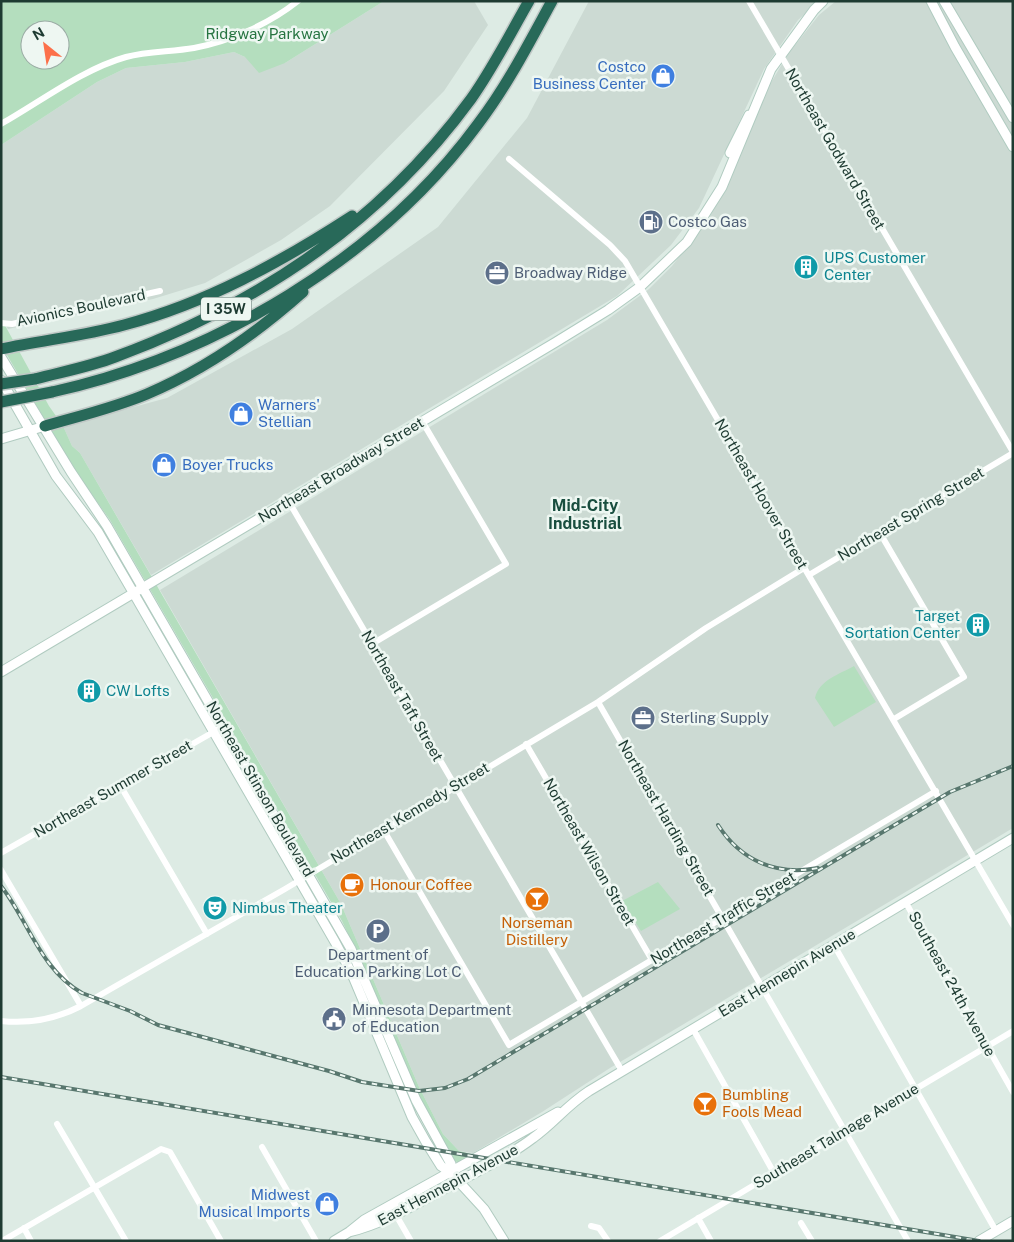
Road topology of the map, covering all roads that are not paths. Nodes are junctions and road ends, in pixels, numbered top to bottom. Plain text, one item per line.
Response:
1 (298, 1) edge
2 (523, 1) edge
3 (529, 1) edge
4 (552, 1) edge
5 (557, 1) edge
6 (749, 1) edge
7 (823, 1) edge
8 (831, 1) edge
9 (931, 1) edge
10 (944, 1) edge
11 (805, 23) junction
12 (539, 26) junction
13 (780, 55) junction
14 (482, 81) junction
15 (1013, 118) edge
16 (1, 124) edge
17 (1013, 147) edge
18 (509, 159) dead end
19 (390, 189) junction
20 (326, 270) junction
21 (640, 287) junction
22 (160, 291) dead end
23 (1, 323) edge
24 (1, 349) edge
25 (1, 357) edge
26 (1, 380) edge
27 (1, 384) edge
28 (1, 402) edge
29 (422, 421) junction
30 (44, 426) junction
31 (29, 431) junction
32 (1, 439) edge
33 (1013, 452) edge
34 (289, 502) junction
35 (880, 533) junction
36 (804, 568) junction
37 (808, 575) junction
38 (144, 589) junction
39 (134, 595) junction
40 (372, 644) junction
41 (1, 672) edge
42 (598, 702) junction
43 (894, 719) junction
44 (224, 726) junction
45 (214, 732) junction
46 (526, 744) junction
47 (120, 785) junction
48 (455, 786) junction
49 (936, 791) junction
50 (383, 829) junction
51 (1013, 838) edge
52 (1, 853) edge
53 (976, 860) junction
54 (1, 870) edge
55 (308, 875) junction
56 (299, 880) junction
57 (906, 903) junction
58 (723, 918) junction
59 (1013, 925) edge
60 (207, 934) junction
61 (834, 945) junction
62 (652, 960) junction
63 (763, 987) junction
64 (581, 1003) junction
65 (81, 1006) junction
66 (1, 1021) edge
67 (693, 1029) junction
68 (1013, 1031) edge
69 (987, 1046) junction
70 (622, 1072) junction
71 (916, 1088) junction
72 (1013, 1092) edge
73 (563, 1110) junction
74 (57, 1124) dead end
75 (845, 1130) junction
76 (262, 1148) dead end
77 (450, 1172) junction
78 (774, 1173) junction
79 (459, 1181) junction
80 (95, 1187) junction
81 (396, 1215) junction
82 (698, 1218) junction
83 (1013, 1221) edge
84 (802, 1223) dead end
85 (591, 1226) dead end
86 (24, 1228) junction
87 (996, 1230) junction
88 (350, 1232) junction
89 (2, 1241) edge
90 (31, 1241) edge
91 (126, 1241) edge
92 (222, 1241) edge
93 (316, 1241) edge
94 (334, 1241) edge
95 (411, 1241) edge
96 (504, 1241) edge
97 (608, 1241) edge
98 (660, 1241) edge
99 (711, 1241) edge
100 (812, 1241) edge
101 (908, 1241) edge
102 (979, 1241) edge

1 - 16 street
2 - 14 highway
3 - 14 highway, I 35W
4 - 12 highway, I 35W
5 - 12 highway
6 - 13 street, Northeast Godward Street
7 - 11 main road, Northeast Broadway Street
8 - 11 main road, Northeast Broadway Street
9 - 17 main road
10 - 15 main road
11 - 13 main road, Northeast Broadway Street
12 - 20 highway, I 35W
13 - 21 main road, Northeast Broadway Street
13 - 33 street, Northeast Godward Street
14 - 19 highway, I 35W
18 - 21 street, Northeast Hoover Street
19 - 24 highway
19 - 27 highway, I 35W, bridge
20 - 28 highway, I 35W, bridge
20 - 30 highway
21 - 29 main road, Northeast Broadway Street
21 - 36 street, Northeast Hoover Street
22 - 23 street, Avionics Boulevard
25 - 30 main road, Northeast Stinson Boulevard
26 - 31 main road, Northeast Stinson Boulevard
29 - 34 main road, Northeast Broadway Street
29 - 40 street
30 - 31 main road
30 - 38 main road, Northeast Stinson Boulevard
31 - 32 main road
31 - 39 main road, Northeast Stinson Boulevard
33 - 35 street, Northeast Spring Street
34 - 38 main road, Northeast Broadway Street
34 - 40 street, Northeast Taft Street
35 - 37 street, Northeast Spring Street
35 - 43 street
36 - 37 street, Northeast Hoover Street
36 - 42 street, Northeast Kennedy Street
37 - 43 street, Northeast Hoover Street
38 - 39 main road, Northeast Broadway Street
38 - 44 main road, Northeast Stinson Boulevard
39 - 41 main road, Northeast Broadway Street
39 - 45 main road, Northeast Stinson Boulevard
40 - 48 street, Northeast Taft Street
42 - 46 street, Northeast Kennedy Street
42 - 58 street, Northeast Harding Street
43 - 49 street, Northeast Hoover Street
44 - 45 street, Northeast Summer Street
44 - 55 main road, Northeast Stinson Boulevard
45 - 47 street, Northeast Summer Street
45 - 56 main road, Northeast Stinson Boulevard
46 - 48 street, Northeast Kennedy Street
46 - 62 street, Northeast Wilson Street
47 - 52 street, Northeast Summer Street
47 - 60 street
48 - 50 street, Northeast Kennedy Street
48 - 64 street, Northeast Taft Street
49 - 53 street, Northeast Hoover Street
49 - 58 street, Northeast Traffic Street
50 - 55 street, Northeast Kennedy Street
50 - 64 street, Northeast Traffic Street
51 - 53 main road, East Hennepin Avenue
53 - 57 main road, East Hennepin Avenue
53 - 59 street, Northeast Hoover Street
54 - 65 street
55 - 56 street, Northeast Kennedy Street
55 - 77 main road, Northeast Stinson Boulevard
56 - 60 street, Northeast Kennedy Street
56 - 77 main road, Northeast Stinson Boulevard
57 - 61 main road, East Hennepin Avenue
57 - 69 street, Southeast 24th Avenue
58 - 62 street, Northeast Traffic Street
58 - 63 street, Northeast Harding Street
60 - 65 street, Northeast Kennedy Street
61 - 63 main road, East Hennepin Avenue
61 - 71 street
62 - 64 street, Northeast Traffic Street
63 - 67 main road, East Hennepin Avenue
63 - 75 street, Northeast Harding Street
64 - 70 street, Northeast Taft Street
65 - 66 street, Northeast Kennedy Street
67 - 70 main road, East Hennepin Avenue
67 - 78 street
68 - 69 street, Southeast Talmage Avenue
69 - 71 street, Southeast Talmage Avenue
69 - 72 street, Southeast 24th Avenue
70 - 73 main road, East Hennepin Avenue
71 - 75 street, Southeast Talmage Avenue
71 - 87 street
73 - 77 main road, East Hennepin Avenue
73 - 79 main road, East Hennepin Avenue
74 - 80 street
75 - 78 street, Southeast Talmage Avenue
75 - 101 street, Northeast Harding Street
76 - 93 street
77 - 79 main road
77 - 88 main road, East Hennepin Avenue
78 - 82 street, Southeast Talmage Avenue
79 - 81 main road, East Hennepin Avenue
79 - 96 main road
80 - 86 street
80 - 91 street
80 - 92 street
81 - 88 main road, East Hennepin Avenue
81 - 95 street
82 - 98 street, Southeast Talmage Avenue
82 - 99 street
83 - 87 main road
84 - 100 street
85 - 97 street
86 - 89 street
86 - 90 street
87 - 102 main road
88 - 94 main road, East Hennepin Avenue

